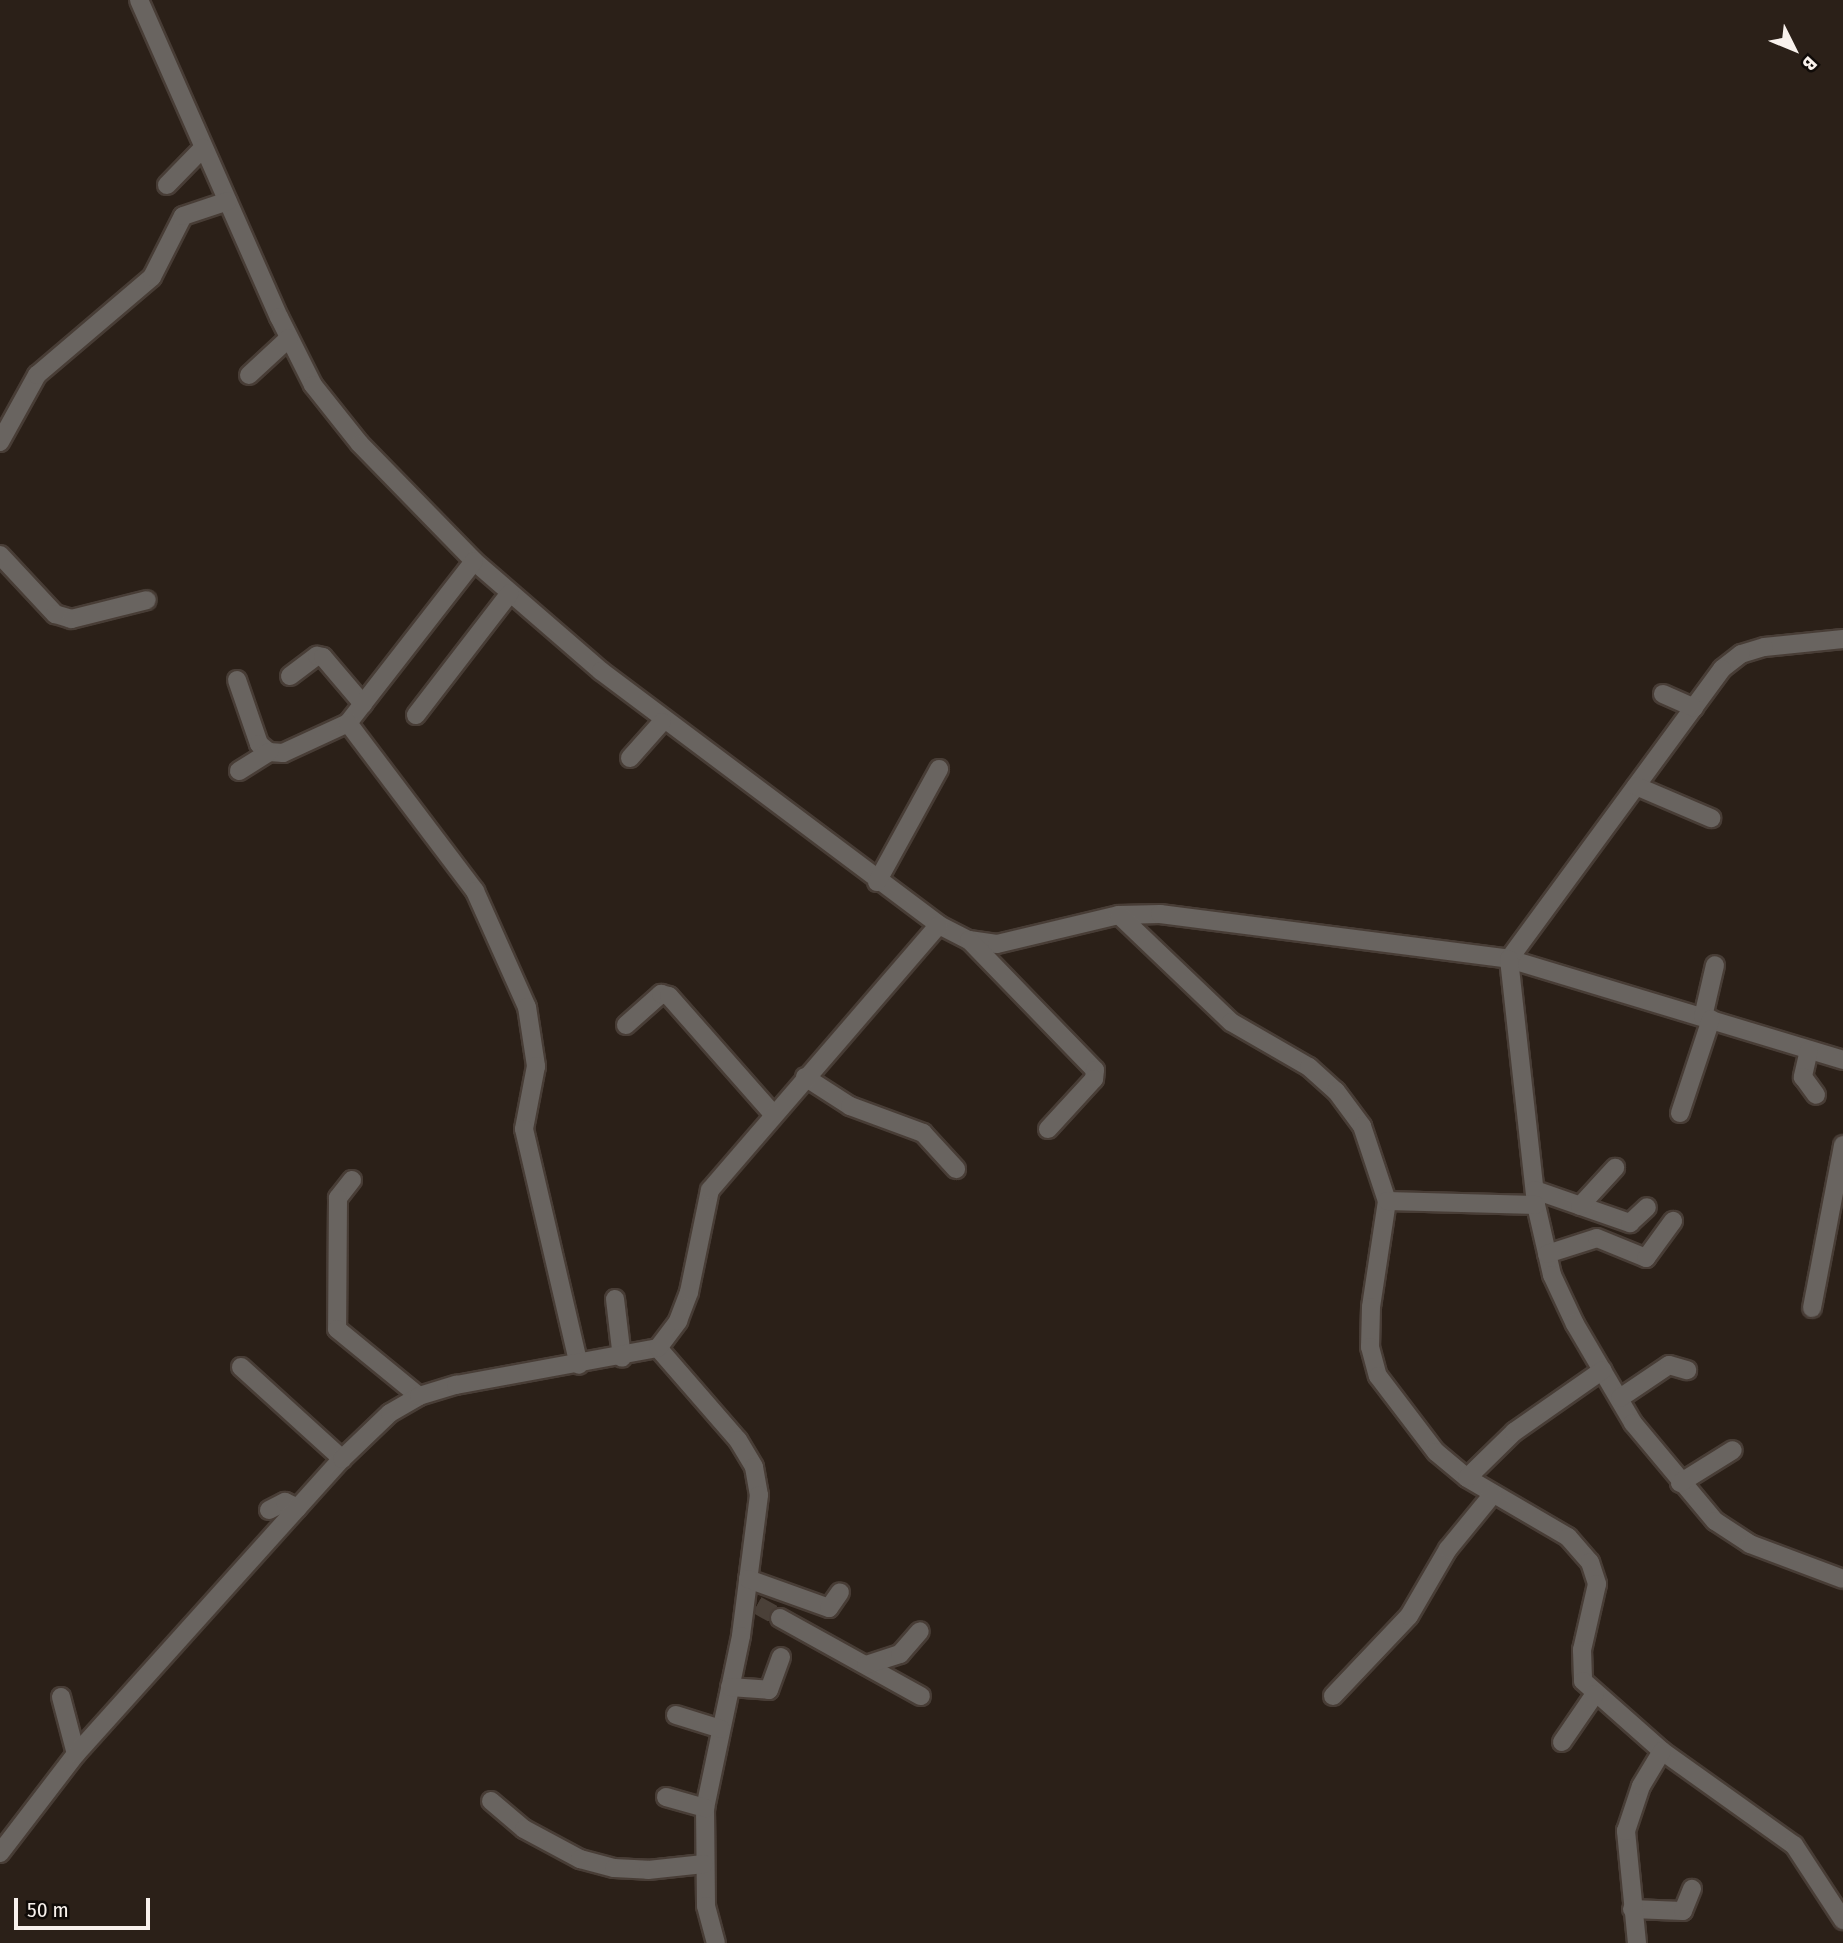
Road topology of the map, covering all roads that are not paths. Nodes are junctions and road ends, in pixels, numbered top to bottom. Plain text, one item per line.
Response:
1 (139, 0) edge
2 (203, 148) junction
3 (167, 185) dead end
4 (228, 201) junction
5 (289, 338) junction
6 (249, 375) dead end
7 (0, 442) edge
8 (0, 555) edge
9 (474, 561) junction
10 (510, 593) junction
11 (147, 600) dead end
12 (1843, 639) edge
13 (290, 676) dead end
14 (237, 680) dead end
15 (1664, 694) dead end
16 (363, 704) junction
17 (1694, 708) junction
18 (415, 715) dead end
19 (663, 722) junction
20 (348, 723) junction
21 (269, 752) junction
22 (630, 758) dead end
23 (939, 769) dead end
24 (239, 771) dead end
25 (1636, 786) junction
26 (1711, 818) dead end
27 (877, 881) junction
28 (1119, 915) junction
29 (939, 925) junction
30 (969, 940) junction
31 (1509, 959) junction
32 (1715, 965) dead end
33 (1707, 1018) junction
34 (626, 1025) dead end
35 (1809, 1050) junction
36 (1841, 1054) edge
37 (805, 1077) junction
38 (1816, 1095) dead end
39 (1680, 1113) dead end
40 (773, 1114) junction
41 (1048, 1129) dead end
42 (1843, 1145) edge
43 (1615, 1168) dead end
44 (956, 1169) dead end
45 (352, 1180) dead end
46 (1536, 1198) junction
47 (1387, 1201) junction
48 (1580, 1206) junction
49 (1647, 1207) dead end
50 (1673, 1221) dead end
51 (1547, 1254) junction
52 (615, 1299) dead end
53 (1812, 1308) dead end
54 (658, 1348) junction
55 (622, 1358) junction
56 (579, 1365) junction
57 (241, 1367) dead end
58 (1603, 1370) junction
59 (1687, 1370) dead end
60 (419, 1396) junction
61 (1620, 1398) junction
62 (1733, 1450) dead end
63 (342, 1459) junction
64 (1467, 1478) junction
65 (1680, 1483) junction
66 (1493, 1494) junction
67 (298, 1508) junction
68 (269, 1510) dead end
69 (748, 1579) junction
70 (1843, 1579) edge
71 (840, 1592) dead end
72 (780, 1618) tunnel mouth
73 (920, 1631) dead end
74 (782, 1657) dead end
75 (866, 1665) junction
76 (730, 1687) junction
77 (1595, 1694) junction
78 (921, 1696) dead end
79 (1333, 1696) dead end
80 (61, 1697) dead end
81 (676, 1715) dead end
82 (722, 1729) junction
83 (1562, 1742) dead end
84 (1662, 1751) junction
85 (76, 1754) junction
86 (666, 1797) dead end
87 (491, 1801) dead end
88 (705, 1808) junction
89 (0, 1853) edge
90 (704, 1864) junction
91 (1692, 1889) dead end
92 (1632, 1909) junction
93 (1843, 1920) edge
94 (716, 1943) edge
95 (1637, 1943) edge

1 - 2 street
2 - 3 street
2 - 4 street
4 - 5 street
4 - 7 street
5 - 6 street
5 - 9 street
8 - 11 street
9 - 10 street
9 - 16 street
10 - 18 street
10 - 19 street
12 - 17 street
13 - 16 street
14 - 21 street
15 - 17 street
16 - 20 street
17 - 25 street
19 - 22 street
19 - 27 street
20 - 21 street
20 - 56 street
21 - 24 street
23 - 27 street
25 - 26 street
25 - 31 street
27 - 29 street
28 - 30 street
28 - 31 street
28 - 47 street
29 - 30 street
29 - 37 street
30 - 41 street
31 - 33 street
31 - 46 street
32 - 33 street
33 - 35 street
33 - 39 street
34 - 40 street
35 - 36 street
35 - 38 street
37 - 40 street
37 - 44 street
40 - 54 street
42 - 53 street
43 - 48 street
45 - 60 street
46 - 47 street
46 - 48 street
46 - 51 street
47 - 64 street
48 - 49 street
50 - 51 street
51 - 58 street
52 - 55 street
54 - 55 street
54 - 69 street
55 - 56 street
56 - 60 street
57 - 63 street
58 - 61 street
58 - 64 street
59 - 61 street
60 - 63 street
61 - 65 street
62 - 65 street
63 - 67 street
64 - 66 street
65 - 70 street
66 - 77 street
66 - 79 street
67 - 68 street
67 - 85 street
69 - 71 street
69 - 76 street
72 - 75 street
73 - 75 street
74 - 76 street
75 - 78 street
76 - 82 street
77 - 83 street
77 - 84 street
80 - 85 street
81 - 82 street
82 - 88 street
84 - 92 street
84 - 93 street
85 - 89 street
86 - 88 street
87 - 90 street
88 - 90 street
90 - 94 street
91 - 92 street
92 - 95 street

